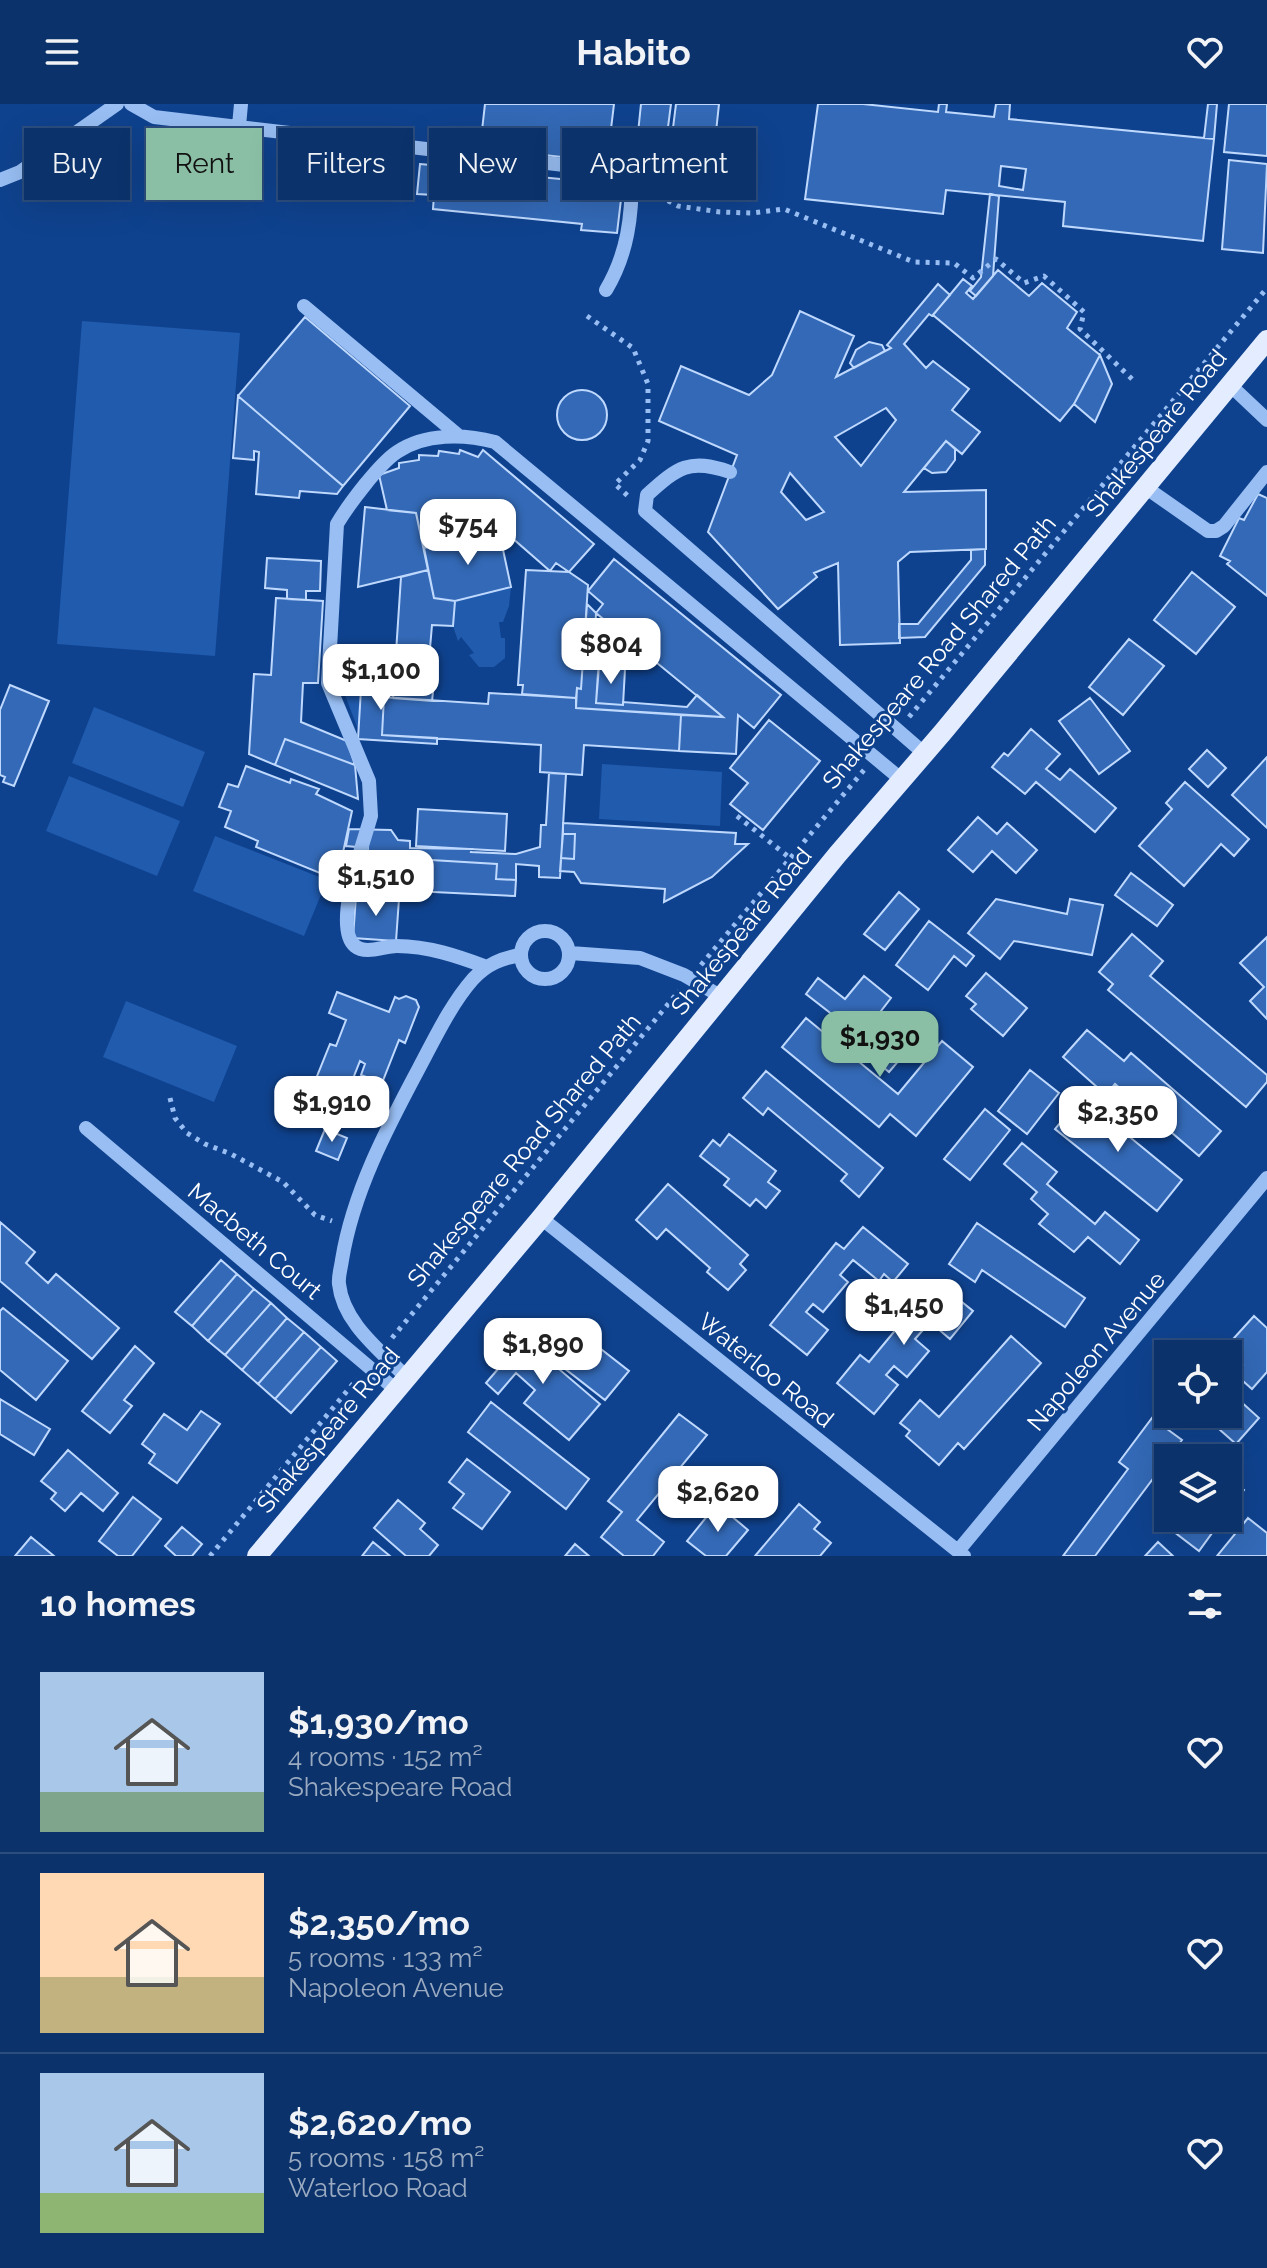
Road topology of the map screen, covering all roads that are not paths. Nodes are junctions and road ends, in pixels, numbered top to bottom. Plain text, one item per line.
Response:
1 (117, 104) edge
2 (131, 104) edge
3 (241, 104) edge
4 (239, 126) junction
5 (0, 180) edge
6 (606, 290) dead end
7 (304, 306) dead end
8 (1267, 340) edge
9 (1230, 385) junction
10 (1267, 420) edge
11 (459, 436) junction
12 (730, 472) dead end
13 (1267, 472) edge
14 (1145, 487) junction
15 (925, 754) junction
16 (902, 780) junction
17 (570, 953) junction
18 (521, 955) junction
19 (487, 967) junction
20 (722, 997) junction
21 (86, 1128) dead end
22 (1267, 1178) edge
23 (541, 1218) junction
24 (401, 1383) junction
25 (961, 1554) edge
26 (257, 1556) edge

1 - 5 street
2 - 4 street
3 - 4 street
4 - 6 street
7 - 11 street
8 - 9 main road, Shakespeare Road
9 - 10 street
9 - 14 main road, Shakespeare Road
11 - 16 street
11 - 19 street
12 - 15 street
13 - 14 street
14 - 15 main road, Shakespeare Road
15 - 16 main road, Shakespeare Road
16 - 20 main road, Shakespeare Road
17 - 18 street
17 - 18 street
17 - 20 street
18 - 19 street
19 - 24 street
20 - 23 main road, Shakespeare Road
21 - 24 street, Macbeth Court
22 - 25 street, Napoleon Avenue
23 - 24 main road, Shakespeare Road
23 - 25 street, Waterloo Road
24 - 26 main road, Shakespeare Road

